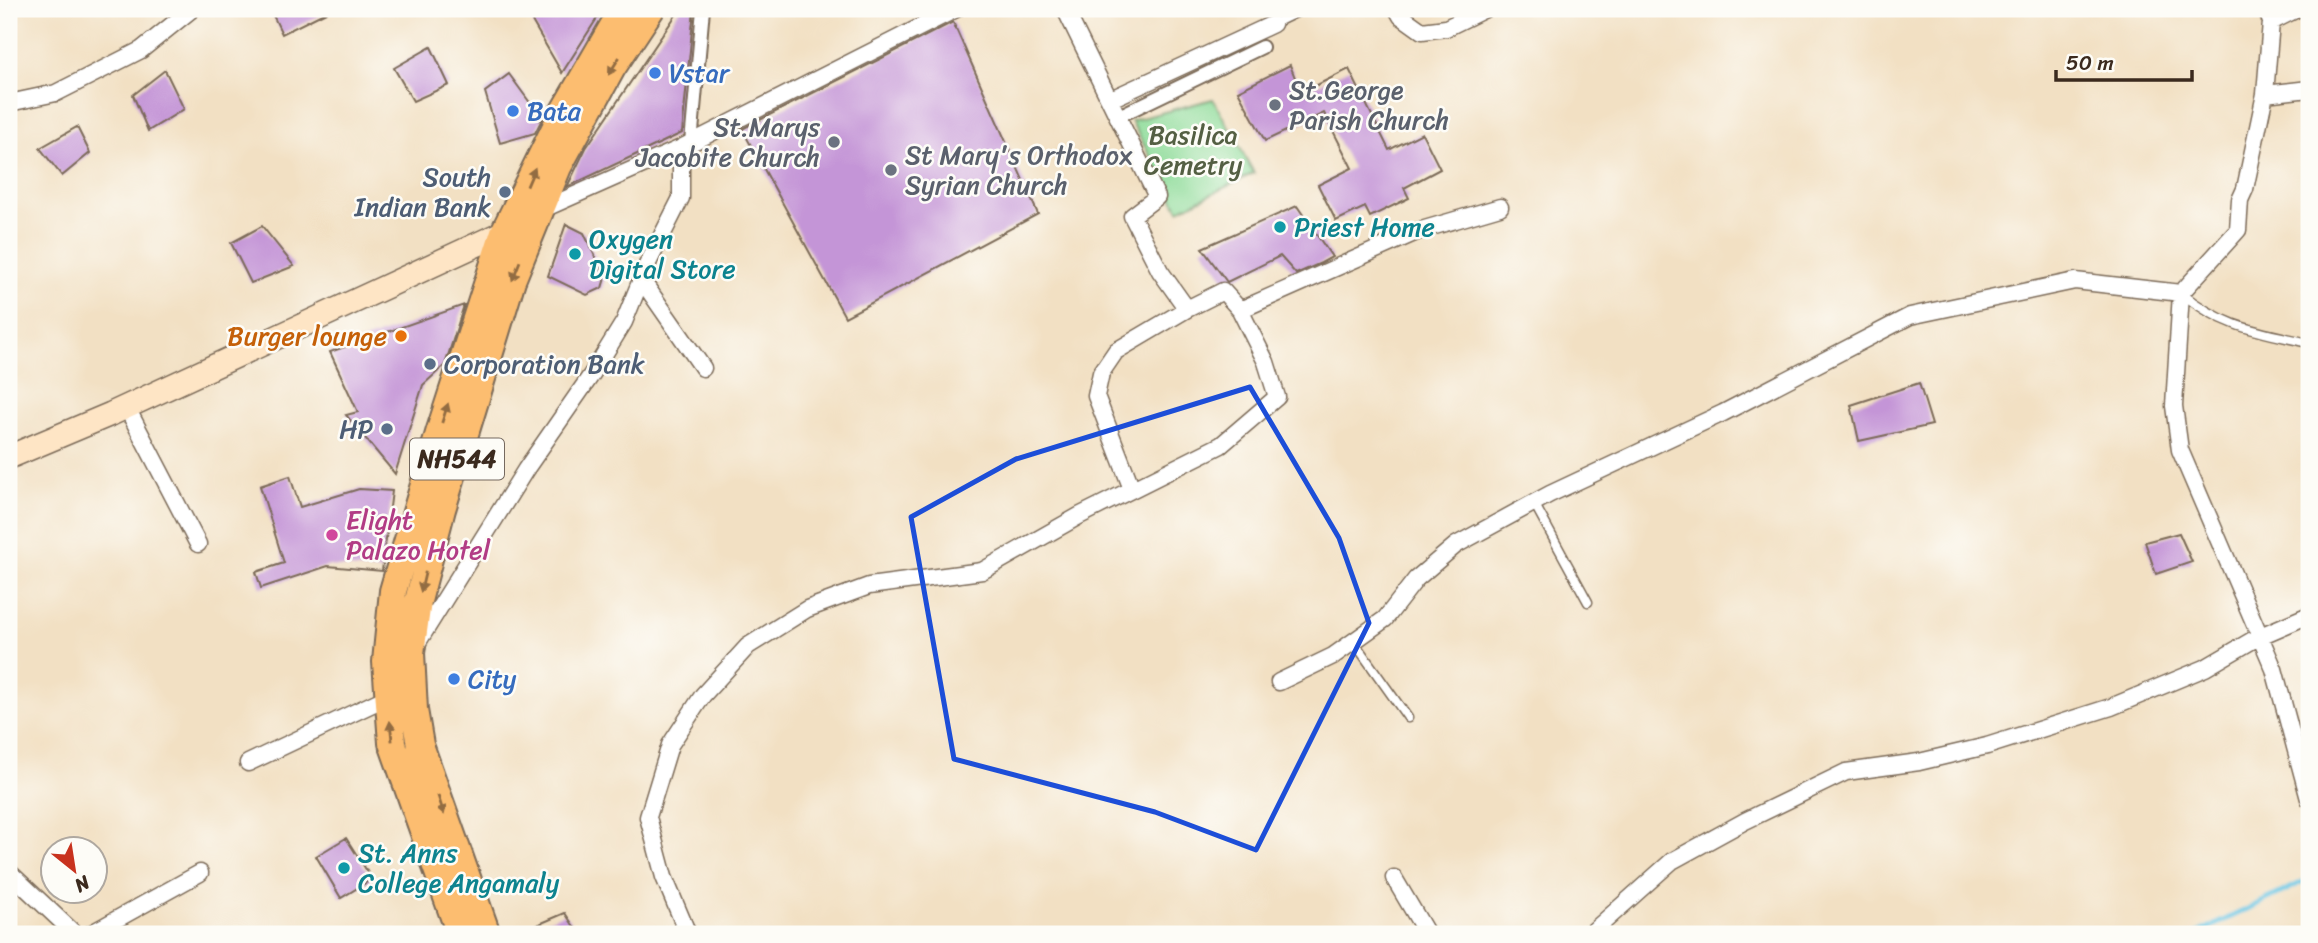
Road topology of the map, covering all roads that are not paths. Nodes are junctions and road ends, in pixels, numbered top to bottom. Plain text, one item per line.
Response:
1 (192, 9) edge
2 (623, 9) edge
3 (651, 9) edge
4 (703, 9) edge
5 (956, 9) edge
6 (1065, 9) edge
7 (1304, 9) edge
8 (1397, 9) edge
9 (1485, 9) edge
10 (2297, 9) edge
11 (2269, 15) edge
12 (1280, 17) edge
13 (1262, 47) dead end
14 (2309, 89) edge
15 (2264, 94) junction
16 (1111, 99) junction
17 (9, 103) edge
18 (1119, 116) junction
19 (686, 146) junction
20 (1500, 207) dead end
21 (541, 211) junction
22 (504, 232) junction
23 (641, 279) junction
24 (2181, 293) junction
25 (1187, 309) junction
26 (1240, 310) junction
27 (2309, 343) edge
28 (703, 368) dead end
29 (126, 406) junction
30 (9, 457) edge
31 (1132, 489) junction
32 (1534, 503) junction
33 (198, 544) dead end
34 (1588, 602) dead end
35 (2309, 615) edge
36 (2258, 637) junction
37 (1354, 642) junction
38 (411, 653) junction
39 (1279, 682) dead end
40 (387, 697) junction
41 (1408, 718) dead end
42 (248, 763) dead end
43 (2309, 799) edge
44 (200, 873) dead end
45 (9, 874) edge
46 (1394, 878) dead end
47 (75, 934) edge
48 (90, 934) edge
49 (460, 934) edge
50 (487, 934) edge
51 (688, 934) edge
52 (1427, 934) edge
53 (1590, 934) edge

1 - 17 street
22 -> 2 highway, NH544
3 -> 21 highway, NH544
4 - 19 street
5 - 19 street
6 - 16 street
7 - 12 lane
8 - 9 street
10 - 11 street
11 - 15 street
12 - 16 street
13 - 18 street
14 - 15 street
15 - 24 street
16 - 18 street
18 - 25 street
19 - 21 street
19 - 23 street
20 - 26 street
21 - 22 street
21 -> 38 highway, NH544
22 - 29 main road
40 -> 22 highway, NH544
23 - 28 street
23 - 38 street
24 - 27 lane
24 - 32 street
24 - 36 street
25 - 26 street
25 - 31 street
26 - 31 street
29 - 30 main road
29 - 33 street
31 - 51 street
32 - 34 lane
32 - 37 street
35 - 36 street
36 - 43 street
36 - 53 street
37 - 39 street
37 - 41 lane
38 -> 50 highway, NH544
40 - 42 street
49 -> 40 highway, NH544
44 - 48 street
45 - 47 street
46 - 52 street

